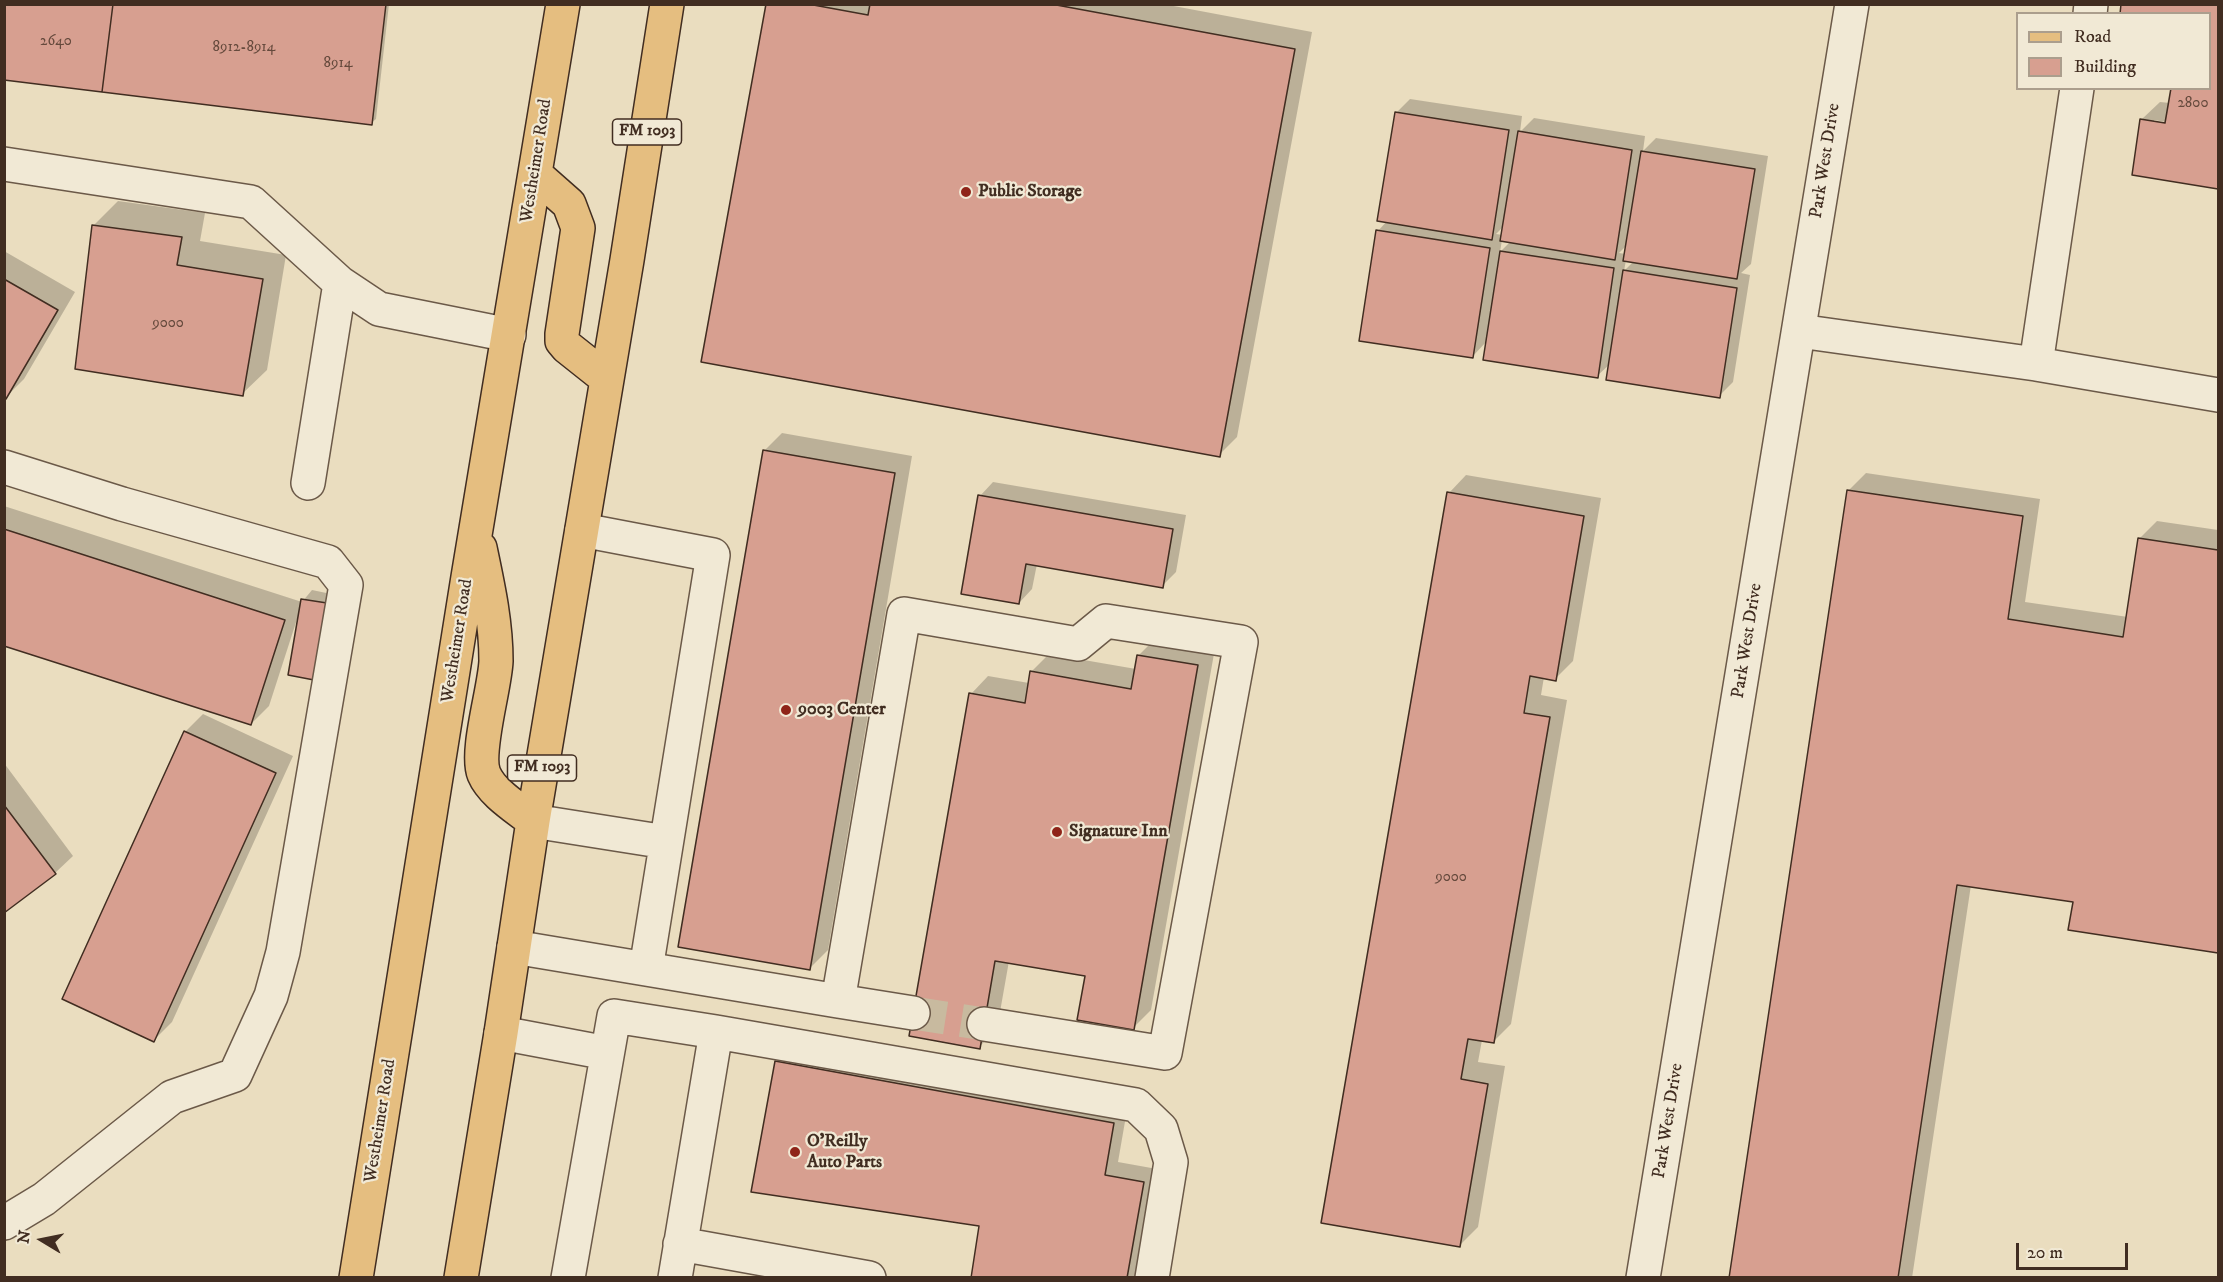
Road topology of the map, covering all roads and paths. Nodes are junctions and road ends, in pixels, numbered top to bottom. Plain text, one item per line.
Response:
1 (563, 4) edge
2 (667, 4) edge
3 (1852, 4) edge
4 (2077, 90) edge
5 (4, 164) edge
6 (535, 174) junction
7 (340, 283) junction
8 (1799, 331) junction
9 (509, 335) junction
10 (2036, 364) junction
11 (606, 378) junction
12 (2218, 395) edge
13 (4, 467) edge
14 (308, 483) dead end
15 (582, 530) junction
16 (476, 532) junction
17 (533, 821) junction
18 (666, 842) junction
19 (513, 947) junction
20 (646, 969) junction
21 (838, 1001) junction
22 (913, 1013) tunnel mouth
23 (984, 1024) tunnel mouth
24 (716, 1032) junction
25 (501, 1033) junction
26 (608, 1053) junction
27 (4, 1223) edge
28 (680, 1244) junction
29 (787, 1270) edge
30 (356, 1278) edge
31 (461, 1278) edge
32 (568, 1278) edge
33 (675, 1278) edge
34 (869, 1278) edge
35 (1152, 1278) edge
36 (1643, 1278) edge

1 - 6 main road, Westheimer Road
2 - 11 main road, FM 1093
3 - 8 street, Park West Drive
4 - 10 street
5 - 7 street
6 - 9 main road, Westheimer Road
6 - 11 main road
7 - 9 street
7 - 14 street
8 - 10 street
8 - 36 street, Park West Drive
9 - 16 main road, Westheimer Road
10 - 12 street
11 - 15 main road, FM 1093
13 - 27 street
15 - 17 main road, FM 1093
15 - 18 street
16 - 17 main road
16 - 30 main road, Westheimer Road
17 - 18 street
17 - 19 main road, FM 1093
18 - 20 street
19 - 20 street
19 - 25 main road, FM 1093
20 - 21 street
21 - 22 street
21 - 23 street
24 - 26 street
24 - 28 street
24 - 35 street
25 - 26 street
25 - 31 main road, FM 1093
26 - 32 street
28 - 29 street
28 - 33 street
29 - 34 street

